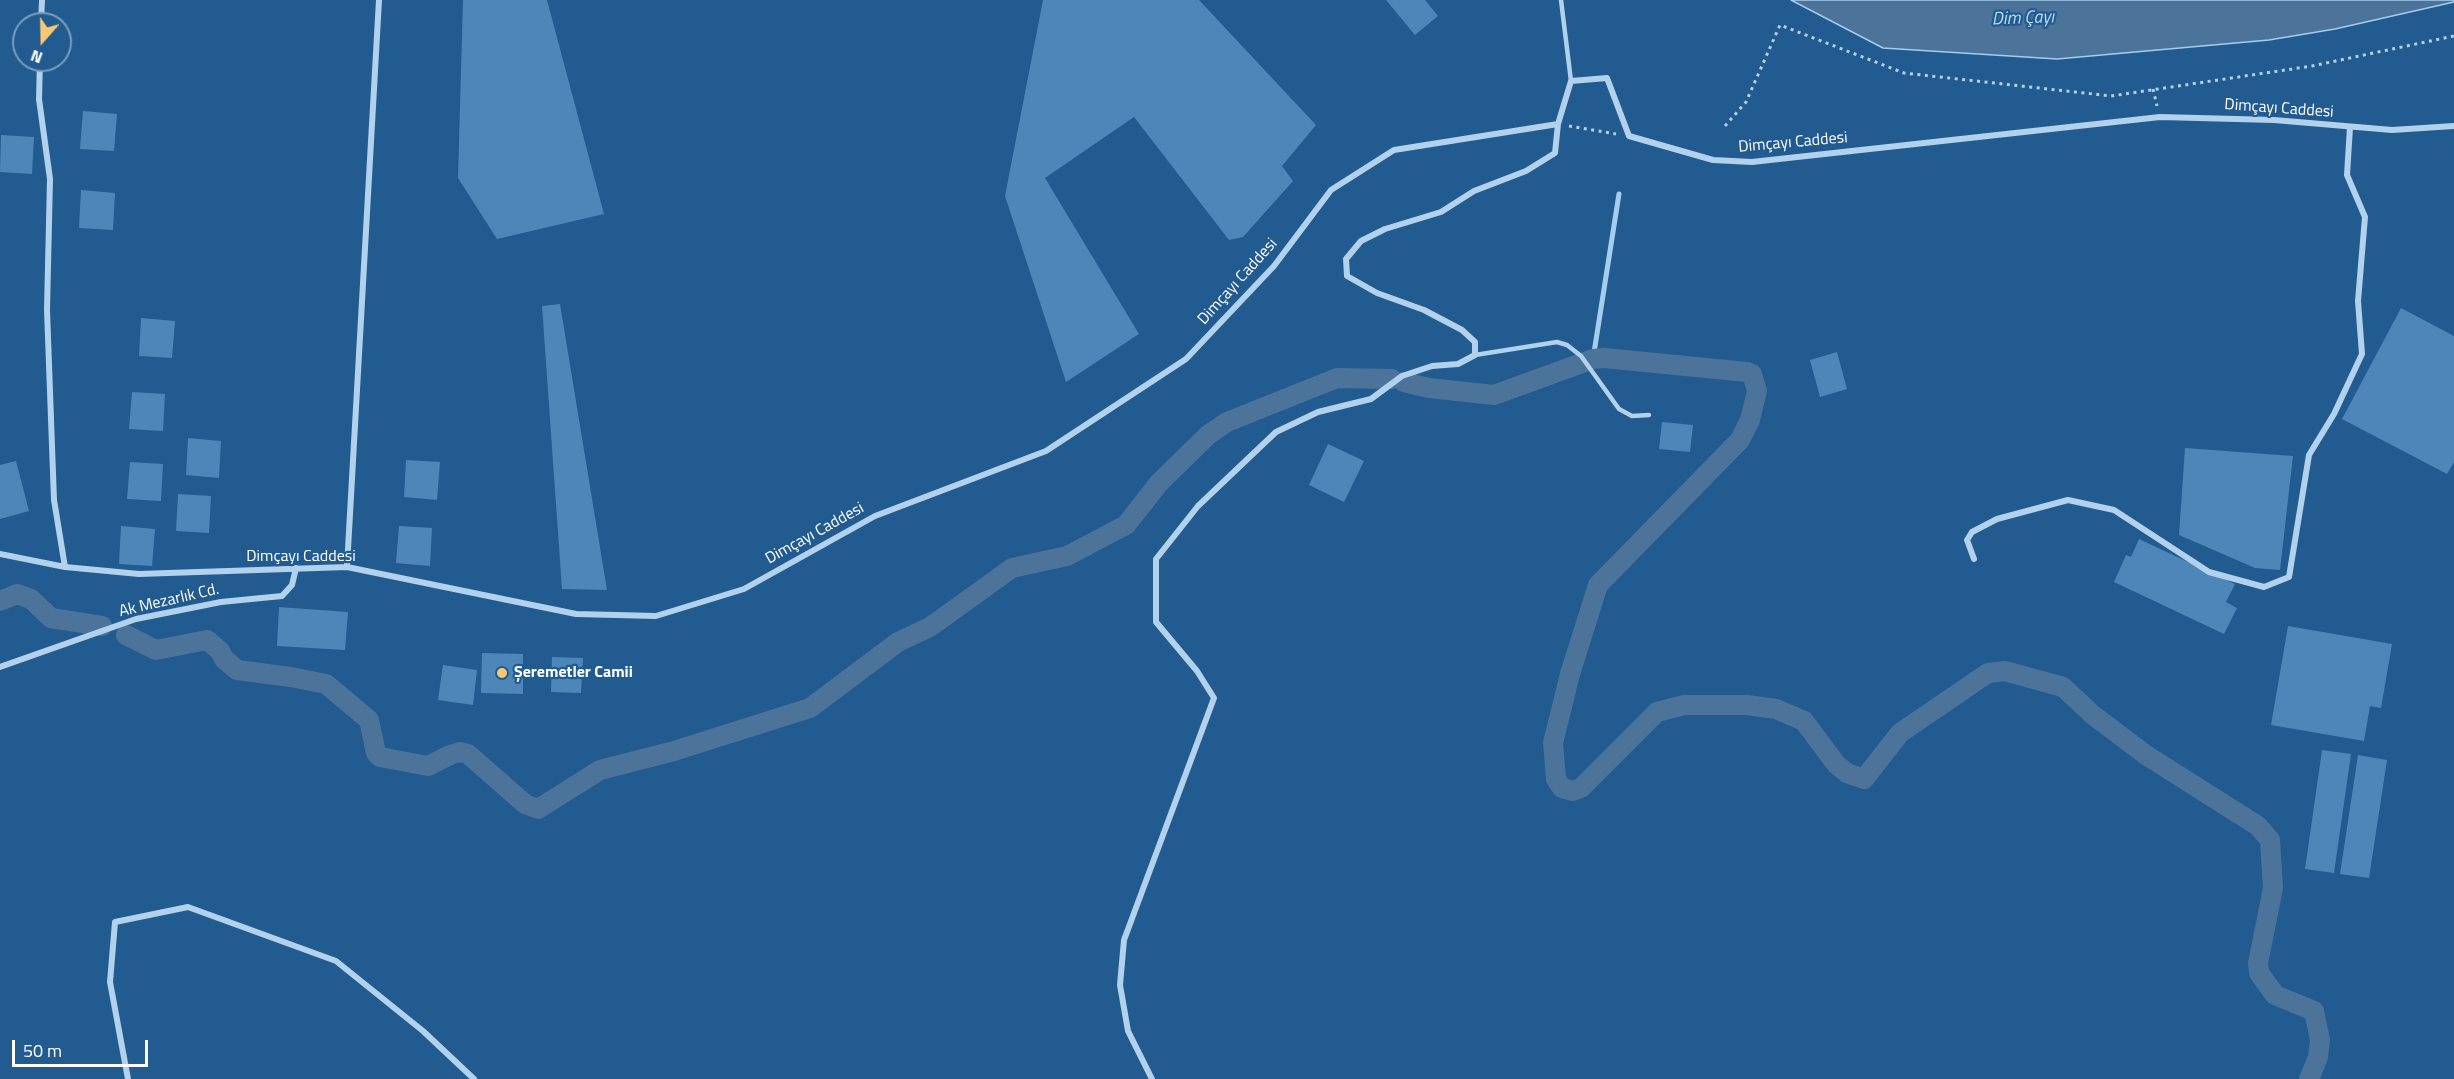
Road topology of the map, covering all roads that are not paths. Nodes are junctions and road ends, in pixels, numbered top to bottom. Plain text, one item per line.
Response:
1 (379, 0) edge
2 (1561, 0) edge
3 (40, 72) edge
4 (1571, 81) junction
5 (1558, 124) junction
6 (2454, 126) edge
7 (2350, 127) junction
8 (1475, 355) junction
9 (1649, 416) dead end
10 (0, 554) edge
11 (1974, 559) dead end
12 (65, 567) junction
13 (347, 567) junction
14 (296, 568) junction
15 (0, 667) edge
16 (128, 1079) edge
17 (474, 1079) edge
18 (1152, 1079) edge

1 - 13 street
2 - 4 lane
3 - 12 street
4 - 5 street
4 - 7 street, Dimçayı Caddesi
5 - 8 street
5 - 13 street, Dimçayı Caddesi
6 - 7 street, Dimçayı Caddesi
7 - 11 street
8 - 9 lane
8 - 18 street
10 - 12 street, Dimçayı Caddesi
12 - 14 street, Dimçayı Caddesi
13 - 14 street, Dimçayı Caddesi
14 - 15 street, Ak Mezarlık Cd.
16 - 17 street

